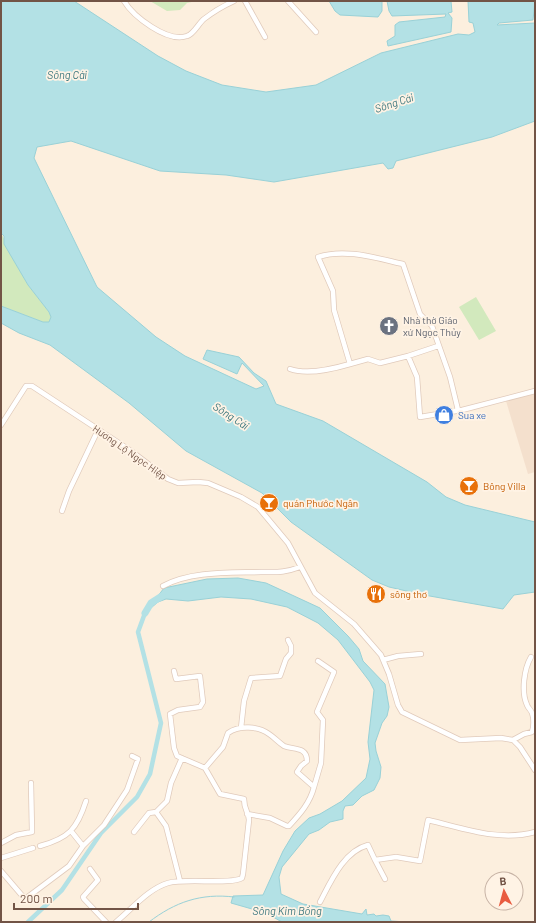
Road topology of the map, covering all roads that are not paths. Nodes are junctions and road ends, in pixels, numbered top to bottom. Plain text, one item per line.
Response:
1 (124, 1) edge
2 (234, 1) edge
3 (245, 1) edge
4 (288, 1) edge
5 (316, 32) dead end
6 (265, 37) dead end
7 (438, 346) junction
8 (408, 356) junction
9 (350, 364) junction
10 (290, 369) dead end
11 (535, 391) edge
12 (458, 410) junction
13 (1, 425) edge
14 (98, 430) junction
15 (62, 511) dead end
16 (300, 567) junction
17 (163, 586) dead end
18 (288, 640) dead end
19 (421, 654) dead end
20 (531, 657) dead end
21 (383, 660) junction
22 (318, 661) dead end
23 (174, 671) dead end
24 (241, 728) junction
25 (513, 740) junction
26 (132, 756) dead end
27 (182, 758) junction
28 (205, 768) junction
29 (535, 770) edge
30 (31, 783) dead end
31 (314, 787) junction
32 (86, 801) dead end
33 (156, 812) junction
34 (247, 814) junction
35 (71, 831) junction
36 (134, 832) dead end
37 (535, 832) edge
38 (1, 844) edge
39 (40, 846) dead end
40 (83, 846) junction
41 (33, 848) dead end
42 (1, 858) edge
43 (375, 860) junction
44 (90, 869) dead end
45 (1, 871) edge
46 (385, 879) dead end
47 (180, 881) junction
48 (320, 902) dead end
49 (106, 922) edge
50 (116, 922) edge

1 - 2 street
3 - 6 street
4 - 5 street
7 - 8 street
7 - 9 street
7 - 12 street
8 - 9 street
8 - 12 street
9 - 10 street
11 - 12 street
13 - 14 street, Hương Lộ Ngọc Hiệp
14 - 15 street
14 - 16 street, Hương Lộ Ngọc Hiệp
16 - 17 street
16 - 21 street, Hương Lộ Ngọc Hiệp
18 - 24 street
19 - 21 street
20 - 25 street
21 - 25 street, Hương Lộ Ngọc Hiệp
22 - 31 street
23 - 27 street
24 - 28 street
24 - 31 street
25 - 29 street
26 - 40 street
27 - 28 street
27 - 33 street
28 - 34 street
30 - 38 street
31 - 34 street
32 - 35 street
33 - 36 street
33 - 47 street
34 - 47 street
35 - 39 street
35 - 40 street
37 - 43 street
40 - 45 street
41 - 42 street
43 - 46 street
43 - 48 street
44 - 49 street
47 - 50 street

